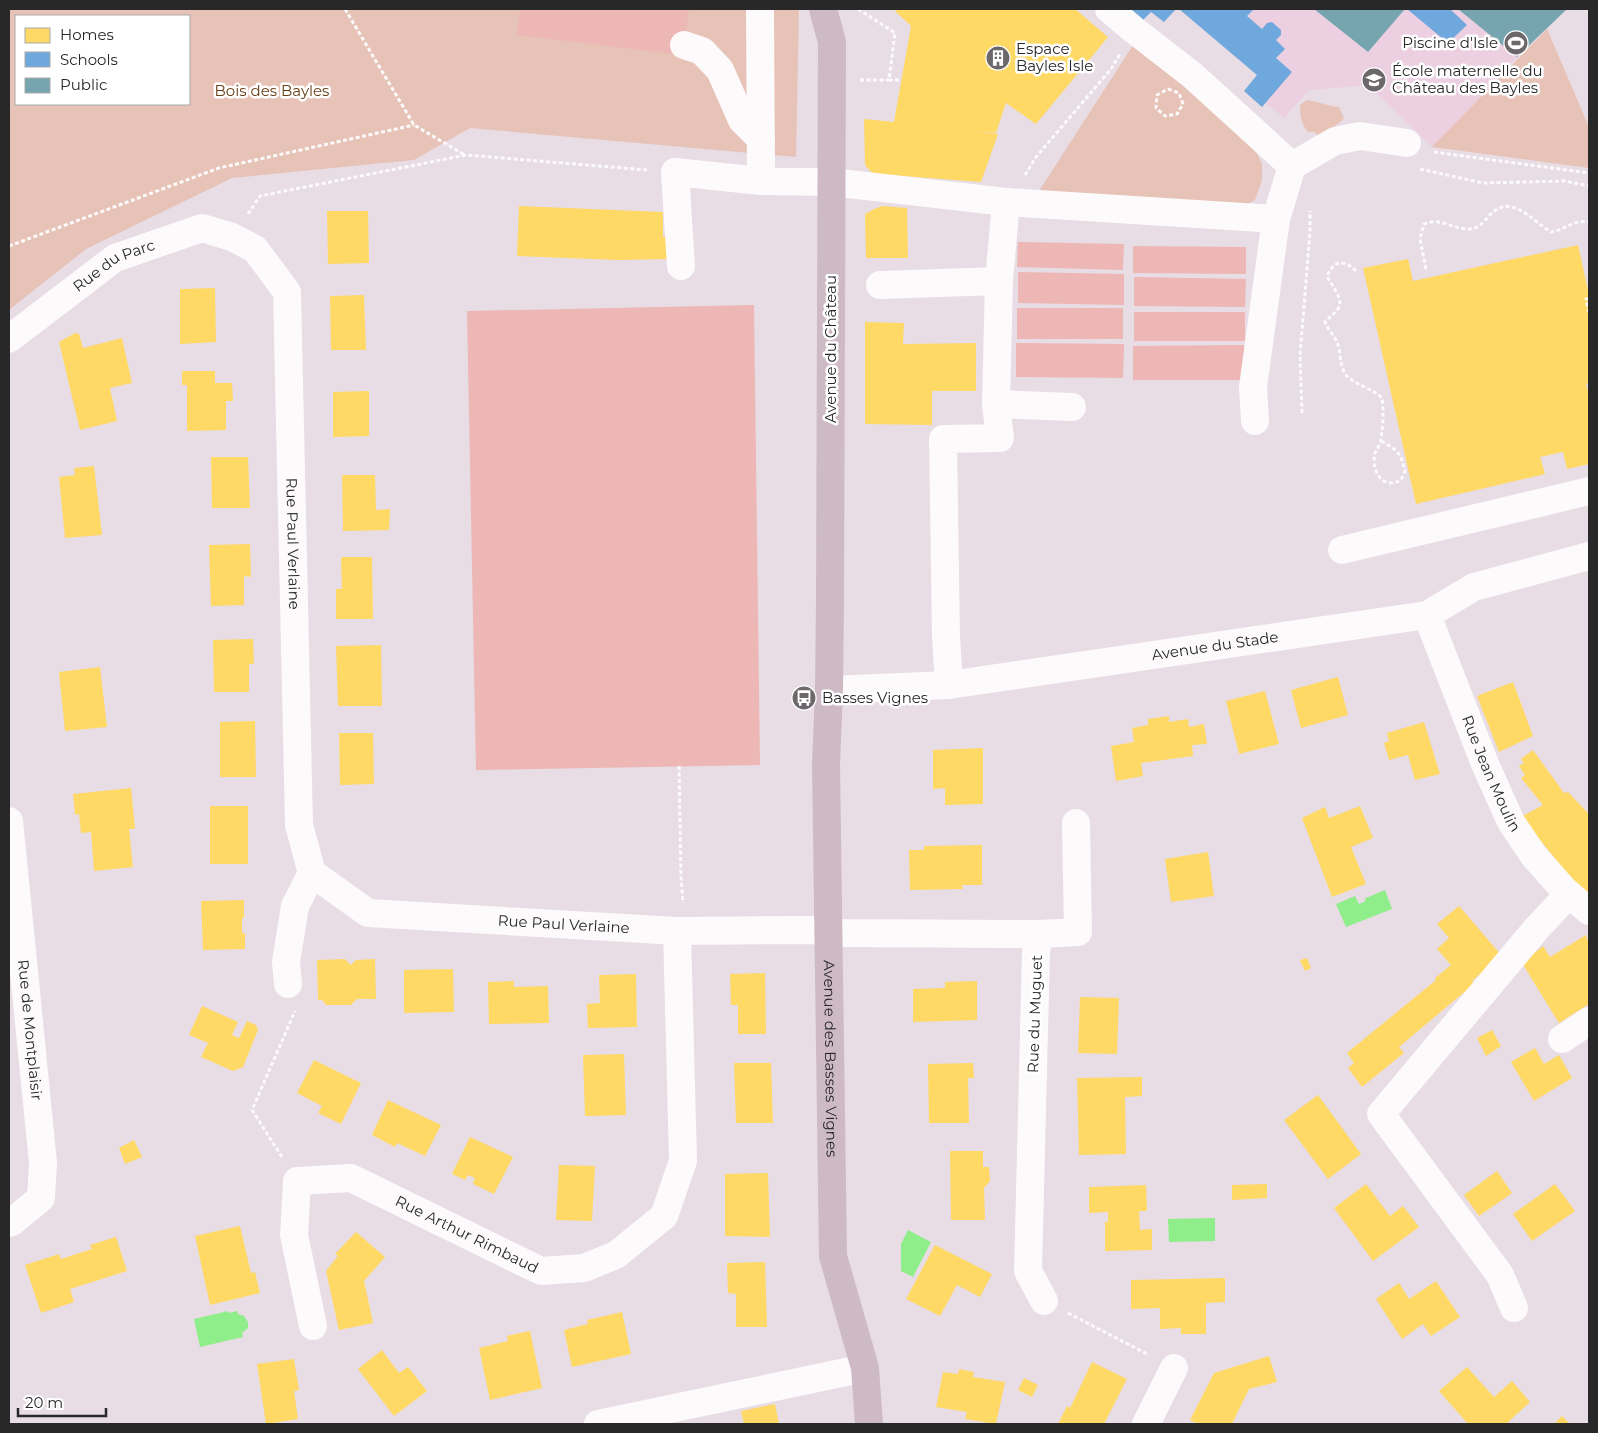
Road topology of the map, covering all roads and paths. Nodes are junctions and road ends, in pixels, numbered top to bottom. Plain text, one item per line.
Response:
1 (345, 9) edge
2 (760, 9) edge
3 (823, 9) edge
4 (858, 9) edge
5 (1109, 9) edge
6 (684, 45) dead end
7 (1111, 69) dead end
8 (859, 80) dead end
9 (889, 80) junction
10 (901, 80) dead end
11 (1179, 93) joint
12 (414, 125) junction
13 (761, 139) junction
14 (1407, 143) joint
15 (466, 155) junction
16 (1292, 166) junction
17 (1418, 168) dead end
18 (675, 172) junction
19 (1589, 173) edge
20 (761, 181) junction
21 (831, 182) junction
22 (1589, 186) edge
23 (1006, 202) junction
24 (1310, 203) dead end
25 (1276, 219) junction
26 (1589, 222) edge
27 (232, 237) junction
28 (9, 246) edge
29 (681, 266) dead end
30 (1426, 270) dead end
31 (1356, 271) dead end
32 (999, 281) junction
33 (880, 285) dead end
34 (1589, 299) edge
35 (1589, 311) edge
36 (9, 339) edge
37 (996, 404) junction
38 (1072, 407) dead end
39 (1302, 413) dead end
40 (1255, 422) dead end
41 (1381, 441) junction
42 (1589, 491) edge
43 (1342, 550) dead end
44 (1589, 556) edge
45 (1427, 615) junction
46 (949, 685) junction
47 (829, 690) junction
48 (679, 766) dead end
49 (9, 821) edge
50 (1076, 823) dead end
51 (312, 874) junction
52 (1579, 902) edge
53 (681, 931) junction
54 (827, 932) junction
55 (1039, 934) junction
56 (288, 984) joint
57 (1589, 1021) edge
58 (1562, 1039) dead end
59 (297, 1181) junction
60 (9, 1223) edge
61 (1044, 1301) joint
62 (1514, 1308) dead end
63 (313, 1326) dead end
64 (866, 1368) junction
65 (1174, 1368) joint
66 (598, 1424) edge
67 (870, 1424) edge
68 (1146, 1424) edge

1 - 12 path
2 - 13 street
3 - 21 main road, Avenue du Château
4 - 9 path
5 - 16 street
6 - 13 street
7 - 23 path
8 - 9 path
9 - 10 path
11 - 11 path
12 - 15 path
12 - 28 path
13 - 20 street
14 - 16 street
14 - 19 path
15 - 18 path
15 - 27 path
16 - 25 street
17 - 22 path
18 - 20 street
18 - 29 street
20 - 21 street
21 - 23 street
21 - 47 main road, Avenue du Château
23 - 25 street
23 - 32 street
24 - 39 path
25 - 40 street
26 - 30 path
27 - 36 street, Rue du Parc
27 - 51 street, Rue Paul Verlaine
31 - 41 path
32 - 33 street
32 - 37 street
34 - 35 path
37 - 38 street
37 - 46 street
41 - 41 path
42 - 43 street
44 - 45 street, Avenue du Stade
45 - 46 street, Avenue du Stade
45 - 52 street, Rue Jean Moulin
46 - 47 street, Avenue du Stade
47 - 54 main road, Avenue des Basses Vignes
48 - 53 path
49 - 60 street, Rue de Montplaisir
50 - 55 street
51 - 53 street, Rue Paul Verlaine
51 - 56 street
52 - 62 street
53 - 54 street, Rue Paul Verlaine
53 - 59 street, Rue Arthur Rimbaud
54 - 55 street, Rue du Muguet
54 - 64 main road, Avenue des Basses Vignes
55 - 61 street, Rue du Muguet
56 - 59 path
57 - 58 street
59 - 63 street
61 - 65 path
64 - 66 street
64 - 67 main road, Avenue des Basses Vignes
65 - 68 street

